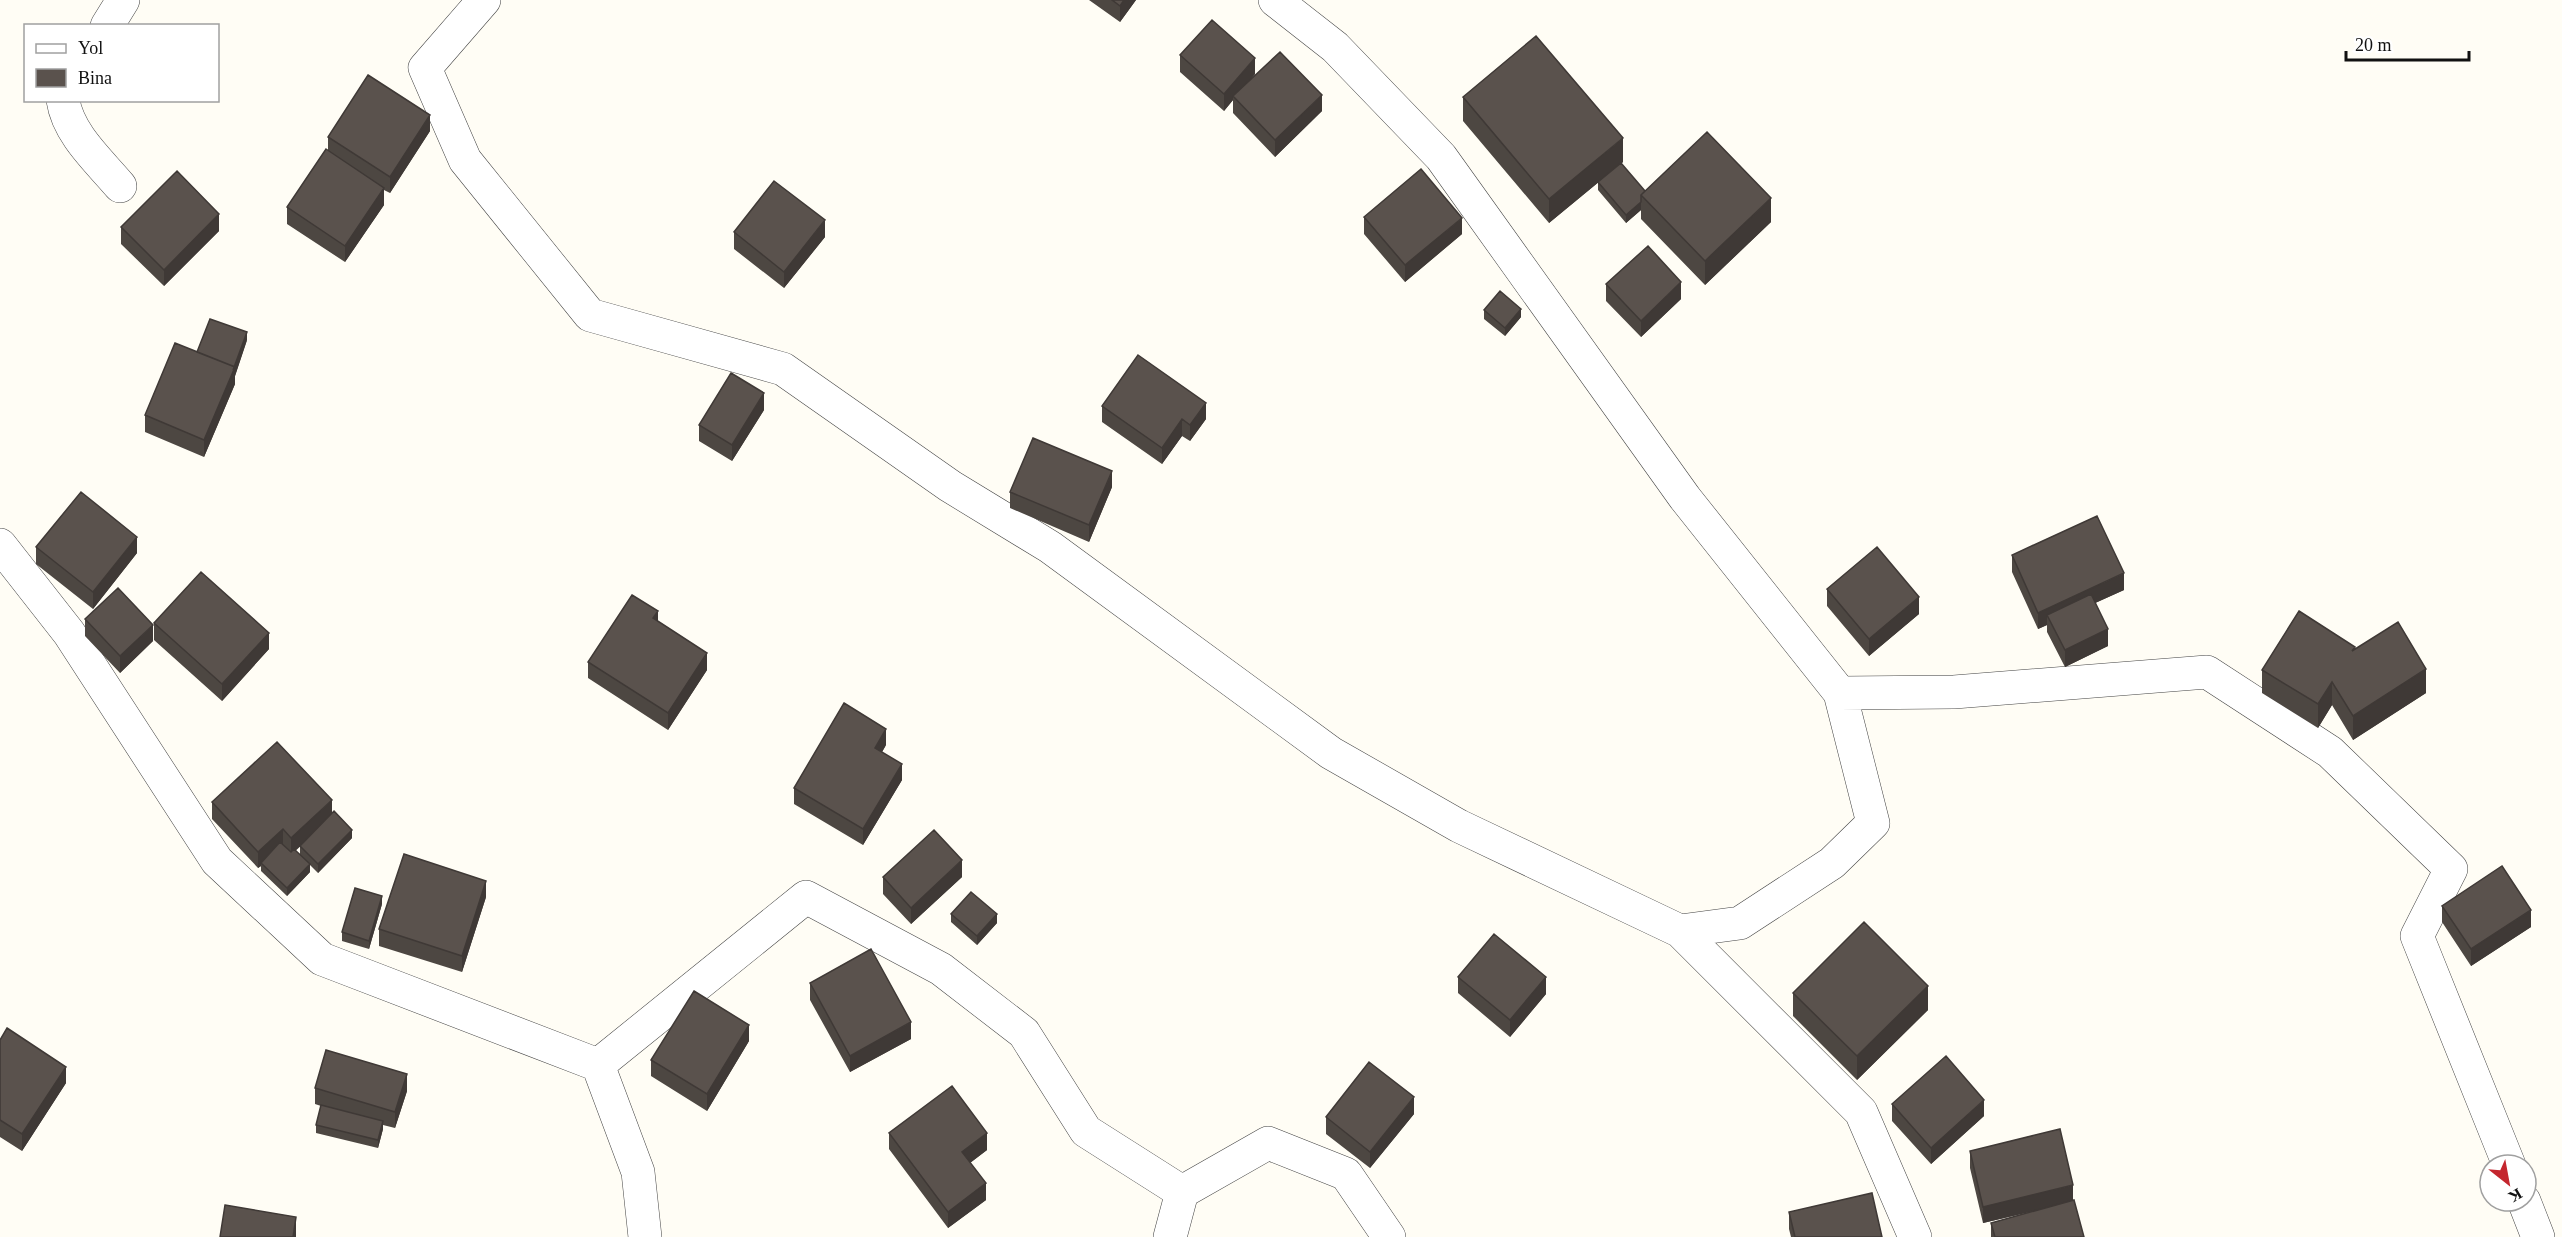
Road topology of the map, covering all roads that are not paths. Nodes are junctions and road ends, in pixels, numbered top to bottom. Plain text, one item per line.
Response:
1 (123, 0) edge
2 (484, 0) edge
3 (1275, 0) edge
4 (107, 24) edge
5 (63, 102) edge
6 (120, 186) dead end
7 (0, 545) edge
8 (1840, 693) junction
9 (1680, 931) junction
10 (598, 1065) junction
11 (2505, 1153) edge
12 (1182, 1192) junction
13 (2529, 1213) edge
14 (645, 1237) edge
15 (1170, 1237) edge
16 (1389, 1237) edge
17 (1915, 1237) edge
18 (2538, 1237) edge

1 - 4 street
2 - 9 street
3 - 8 street
5 - 6 street
7 - 10 street
8 - 9 street
8 - 11 street
9 - 17 street
10 - 12 street
10 - 14 street
12 - 15 street
12 - 16 street
13 - 18 street

